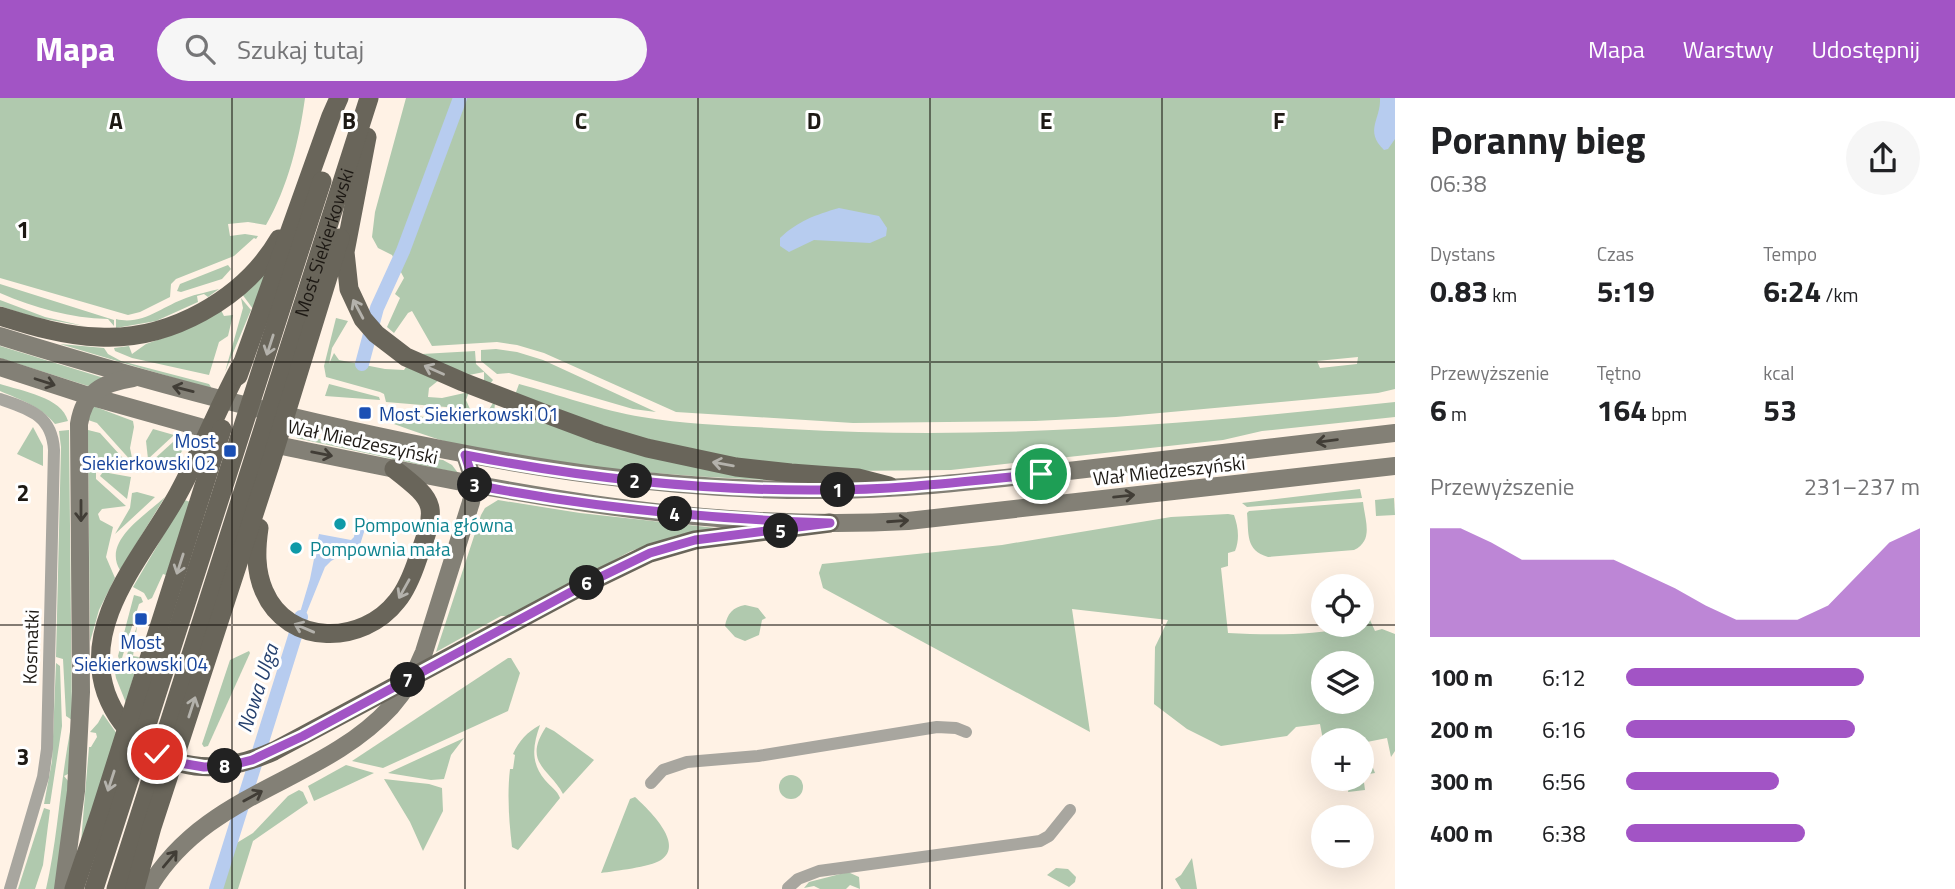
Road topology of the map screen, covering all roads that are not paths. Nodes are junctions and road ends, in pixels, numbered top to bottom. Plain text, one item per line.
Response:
1 (340, 98) edge
2 (346, 98) edge
3 (369, 98) edge
4 (375, 98) edge
5 (360, 173) junction
6 (299, 260) junction
7 (0, 316) edge
8 (0, 336) edge
9 (0, 367) edge
10 (238, 374) junction
11 (136, 377) junction
12 (275, 387) junction
13 (89, 396) junction
14 (0, 398) edge
15 (1395, 433) edge
16 (465, 455) junction
17 (1395, 466) edge
18 (394, 469) junction
19 (475, 485) junction
20 (889, 486) junction
21 (209, 501) junction
22 (252, 510) junction
23 (830, 523) junction
24 (966, 732) dead end
25 (651, 783) dead end
26 (1070, 810) dead end
27 (788, 888) edge
28 (10, 889) edge
29 (63, 889) edge
30 (74, 889) edge
31 (94, 889) edge
32 (116, 889) edge
33 (135, 889) edge
34 (148, 889) edge

1 - 6 main road
2 - 6 main road, Most Siekierkowski
3 - 6 main road, Most Siekierkowski
4 - 5 main road
5 - 6 main road
20 -> 5 main road
6 - 7 main road
6 - 10 main road
6 - 12 main road, Most Siekierkowski
8 - 11 main road, Wał Miedzeszyński
9 -> 13 main road, Wał Miedzeszyński
10 - 21 main road
10 - 23 main road
11 - 13 main road
16 -> 11 main road, Wał Miedzeszyński
12 - 21 main road
12 - 22 main road
12 - 22 main road
13 -> 18 main road, Wał Miedzeszyński
13 -> 29 main road
14 - 28 street, Kosmatki
15 -> 20 main road, Wał Miedzeszyński
16 - 19 main road
16 - 20 main road, Wał Miedzeszyński
23 -> 17 main road, Wał Miedzeszyński
18 - 19 main road, Wał Miedzeszyński
18 -> 22 main road
19 - 23 main road, Wał Miedzeszyński
34 -> 19 main road
21 -> 30 main road
21 - 31 main road
22 - 32 main road
33 -> 22 main road
24 - 25 street
26 - 27 street

